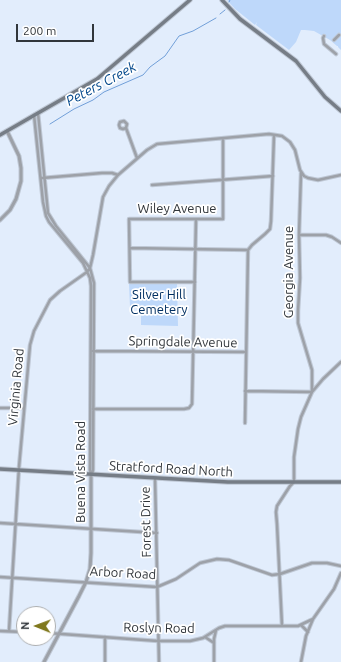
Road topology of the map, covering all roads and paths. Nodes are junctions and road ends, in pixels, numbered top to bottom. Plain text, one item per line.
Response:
1 (190, 0) edge
2 (222, 0) edge
3 (339, 35) dead end
4 (324, 36) dead end
5 (334, 40) dead end
6 (336, 54) dead end
7 (341, 111) edge
8 (36, 114) junction
9 (126, 128) dead end
10 (7, 131) junction
11 (0, 134) edge
12 (274, 135) junction
13 (223, 139) junction
14 (137, 158) junction
15 (301, 172) junction
16 (118, 175) junction
17 (341, 175) edge
18 (273, 176) junction
19 (42, 178) junction
20 (223, 180) junction
21 (152, 185) dead end
22 (196, 219) junction
23 (0, 220) edge
24 (299, 235) junction
25 (341, 243) edge
26 (130, 248) junction
27 (195, 249) junction
28 (248, 250) junction
29 (90, 268) junction
30 (87, 272) junction
31 (194, 282) junction
32 (93, 351) junction
33 (194, 351) junction
34 (246, 352) junction
35 (341, 362) edge
36 (245, 391) junction
37 (312, 392) junction
38 (0, 408) edge
39 (24, 408) junction
40 (92, 409) junction
41 (245, 423) dead end
42 (0, 469) edge
43 (19, 470) junction
44 (92, 474) junction
45 (155, 478) junction
46 (294, 482) junction
47 (341, 482) edge
48 (0, 523) edge
49 (16, 524) junction
50 (91, 529) junction
51 (157, 533) junction
52 (341, 566) edge
53 (341, 572) edge
54 (280, 574) junction
55 (0, 577) edge
56 (12, 578) junction
57 (86, 582) junction
58 (158, 587) junction
59 (313, 619) junction
60 (300, 625) junction
61 (282, 626) junction
62 (216, 630) junction
63 (0, 631) edge
64 (9, 631) junction
65 (16, 631) edge
66 (308, 632) junction
67 (59, 634) junction
68 (105, 637) junction
69 (205, 637) junction
70 (158, 641) junction
71 (214, 643) junction
72 (44, 662) edge
73 (105, 662) edge
74 (159, 662) edge
75 (214, 662) edge
76 (301, 662) edge

1 - 8 main road
2 - 7 main road
3 - 5 street
4 - 6 street
8 - 10 main road
8 - 19 street
9 - 14 street
10 - 11 main road
10 - 23 street
12 - 13 street, Virginia Road
12 - 15 street, Georgia Avenue
12 - 18 street
13 - 14 street, Virginia Road
13 - 20 street, Wiley Avenue
14 - 16 street, Virginia Road
15 - 17 street
15 - 24 street, Georgia Avenue
16 - 19 street
16 - 29 street, Virginia Road
18 - 20 street
18 - 28 street
19 - 29 street
19 - 30 street
20 - 21 street
20 - 22 street, Wiley Avenue
22 - 26 street, Wiley Avenue
22 - 27 street
24 - 25 street
24 - 37 street, Georgia Avenue
26 - 27 street
26 - 31 street
27 - 28 street
27 - 31 street
28 - 34 street
29 - 30 street, Virginia Road
29 - 32 street
30 - 32 street, Buena Vista Road
30 - 39 street, Virginia Road
31 - 33 street
32 - 33 street, Springdale Avenue
32 - 40 street, Buena Vista Road
33 - 34 street, Springdale Avenue
33 - 40 street
34 - 36 street, Springdale Avenue
35 - 37 street
36 - 37 street
36 - 41 street, Springdale Avenue
37 - 46 street, Georgia Avenue
38 - 39 street
39 - 43 street, Virginia Road
40 - 44 street, Buena Vista Road
42 - 43 main road, Stratford Road North
43 - 44 main road, Stratford Road North
43 - 49 street, Virginia Road
44 - 45 main road, Stratford Road North
44 - 50 street, Buena Vista Road
45 - 46 main road, Stratford Road North
45 - 51 street, Forest Drive
46 - 47 main road, Stratford Road North
46 - 54 street
48 - 49 street
49 - 50 street
49 - 56 street, Virginia Road
50 - 51 street
50 - 57 street, Buena Vista Road
51 - 58 street, Forest Drive
52 - 54 street, Arbor Road
53 - 59 street
54 - 58 street, Arbor Road
54 - 61 street
55 - 56 street, Arbor Road
56 - 57 street, Arbor Road
56 - 64 street, Virginia Road
57 - 58 street, Arbor Road
57 - 67 street, Buena Vista Road
58 - 70 street, Forest Drive
59 - 60 street, Roslyn Road
59 - 66 street
60 - 61 street, Roslyn Road
60 - 66 street
61 - 62 street, Roslyn Road
62 - 69 street, Roslyn Road
62 - 71 street
63 - 64 street
64 - 65 street
66 - 76 street
67 - 68 street, Roslyn Road
67 - 72 street, Buena Vista Road
68 - 70 street, Roslyn Road
68 - 73 street
69 - 70 street, Roslyn Road
69 - 71 street
70 - 74 street, Forest Drive
71 - 75 street

